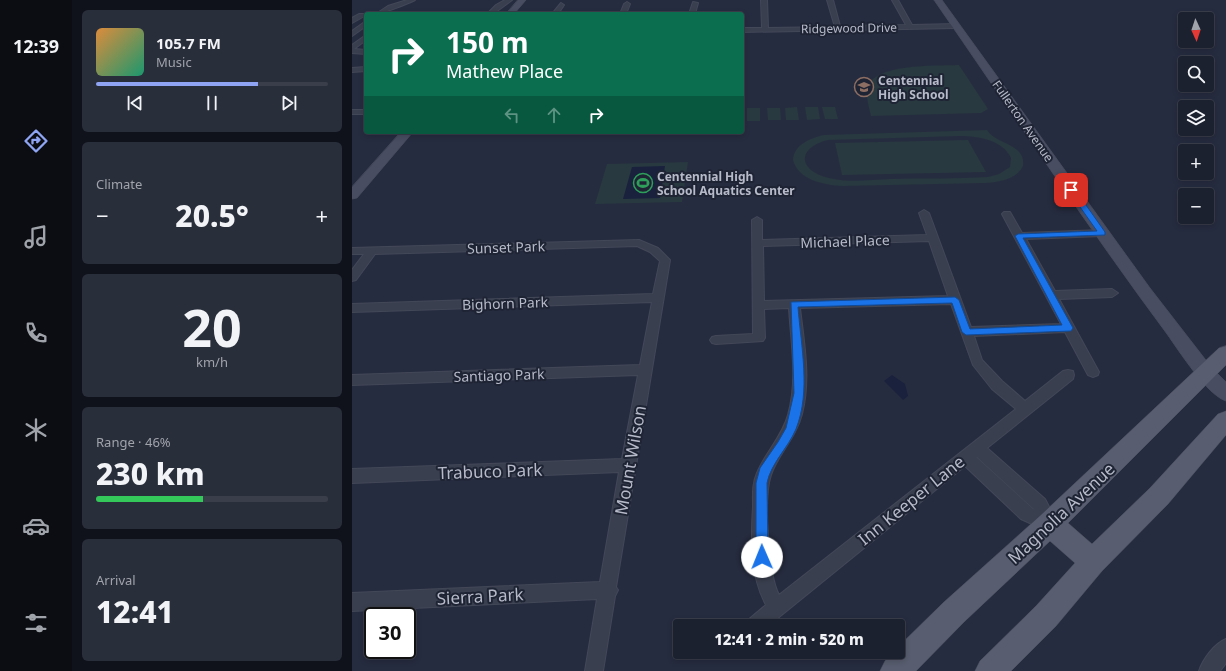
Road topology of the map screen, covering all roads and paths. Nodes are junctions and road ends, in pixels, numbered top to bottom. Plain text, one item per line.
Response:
1 (412, 0) edge
2 (509, 0) edge
3 (522, 0) edge
4 (764, 0) edge
5 (830, 0) edge
6 (895, 0) edge
7 (938, 0) edge
8 (695, 3) dead end
9 (628, 4) dead end
10 (561, 5) dead end
11 (382, 12) edge
12 (492, 12) edge
13 (512, 12) edge
14 (556, 12) edge
15 (624, 12) edge
16 (693, 12) edge
17 (364, 15) edge
18 (352, 21) edge
19 (364, 25) edge
20 (956, 26) junction
21 (910, 27) junction
22 (838, 28) junction
23 (765, 29) junction
24 (744, 30) edge
25 (352, 34) edge
26 (364, 39) edge
27 (352, 49) edge
28 (364, 52) edge
29 (352, 63) edge
30 (364, 65) edge
31 (364, 69) edge
32 (352, 70) edge
33 (352, 112) edge
34 (364, 112) edge
35 (405, 134) edge
36 (352, 195) edge
37 (924, 213) dead end
38 (1007, 214) dead end
39 (757, 220) dead end
40 (1102, 233) junction
41 (1018, 236) junction
42 (933, 238) junction
43 (757, 243) junction
44 (372, 251) junction
45 (352, 252) edge
46 (658, 252) joint
47 (352, 277) edge
48 (1112, 293) dead end
49 (1050, 295) junction
50 (658, 298) junction
51 (955, 300) junction
52 (794, 304) junction
53 (759, 305) junction
54 (352, 308) edge
55 (1068, 328) junction
56 (966, 332) junction
57 (716, 340) dead end
58 (1226, 353) edge
59 (646, 370) junction
60 (1093, 372) dead end
61 (1206, 373) junction
62 (1068, 375) dead end
63 (352, 380) edge
64 (1226, 394) edge
65 (1025, 409) junction
66 (1226, 420) edge
67 (977, 448) junction
68 (965, 457) junction
69 (628, 465) junction
70 (352, 476) edge
71 (1050, 524) junction
72 (1093, 562) junction
73 (609, 590) junction
74 (352, 602) edge
75 (777, 608) junction
76 (763, 619) edge
77 (1226, 648) edge
78 (594, 671) edge
79 (895, 671) edge
80 (990, 671) edge
81 (1208, 671) edge

1 - 11 street
2 - 12 street
3 - 13 main road
4 - 23 street
5 - 22 street
6 - 21 street
7 - 20 main road, Fullerton Avenue
8 - 16 street
9 - 15 street
10 - 14 street
17 - 18 street
19 - 25 street
20 - 21 street, Ridgewood Drive
20 - 40 main road, Fullerton Avenue
21 - 22 street, Ridgewood Drive
22 - 23 street, Ridgewood Drive
23 - 24 street, Ridgewood Drive
26 - 27 street
27 - 28 street
29 - 30 street
31 - 32 street
33 - 34 street
35 - 36 main road
37 - 42 street
38 - 41 street
39 - 43 street
40 - 41 street
40 - 61 main road, Fullerton Avenue
41 - 49 street
42 - 43 street, Michael Place
42 - 51 street
43 - 53 street
44 - 45 street, Sunset Park
44 - 46 street, Sunset Park
44 - 47 street
46 - 50 street, Mount Wilson
48 - 49 street
49 - 55 street
50 - 54 street, Bighorn Park
50 - 59 street, Mount Wilson
51 - 52 street
51 - 56 street
52 - 53 street
52 - 75 street
53 - 57 street
55 - 56 street
55 - 60 street
56 - 65 street
58 - 61 main road, Magnolia Avenue
59 - 63 street, Santiago Park
59 - 69 street, Mount Wilson
61 - 64 main road, Fullerton Avenue
61 - 71 main road, Magnolia Avenue
62 - 65 street, Inn Keeper Lane
65 - 67 street, Inn Keeper Lane
66 - 72 main road
67 - 68 street, Inn Keeper Lane
67 - 71 street
68 - 71 street
68 - 75 street, Inn Keeper Lane
69 - 70 street, Trabuco Park
69 - 73 street, Mount Wilson
71 - 72 main road
71 - 79 main road, Magnolia Avenue
72 - 80 main road
73 - 74 street, Sierra Park
73 - 78 street, Mount Wilson
75 - 76 street, Inn Keeper Lane
77 - 81 street

